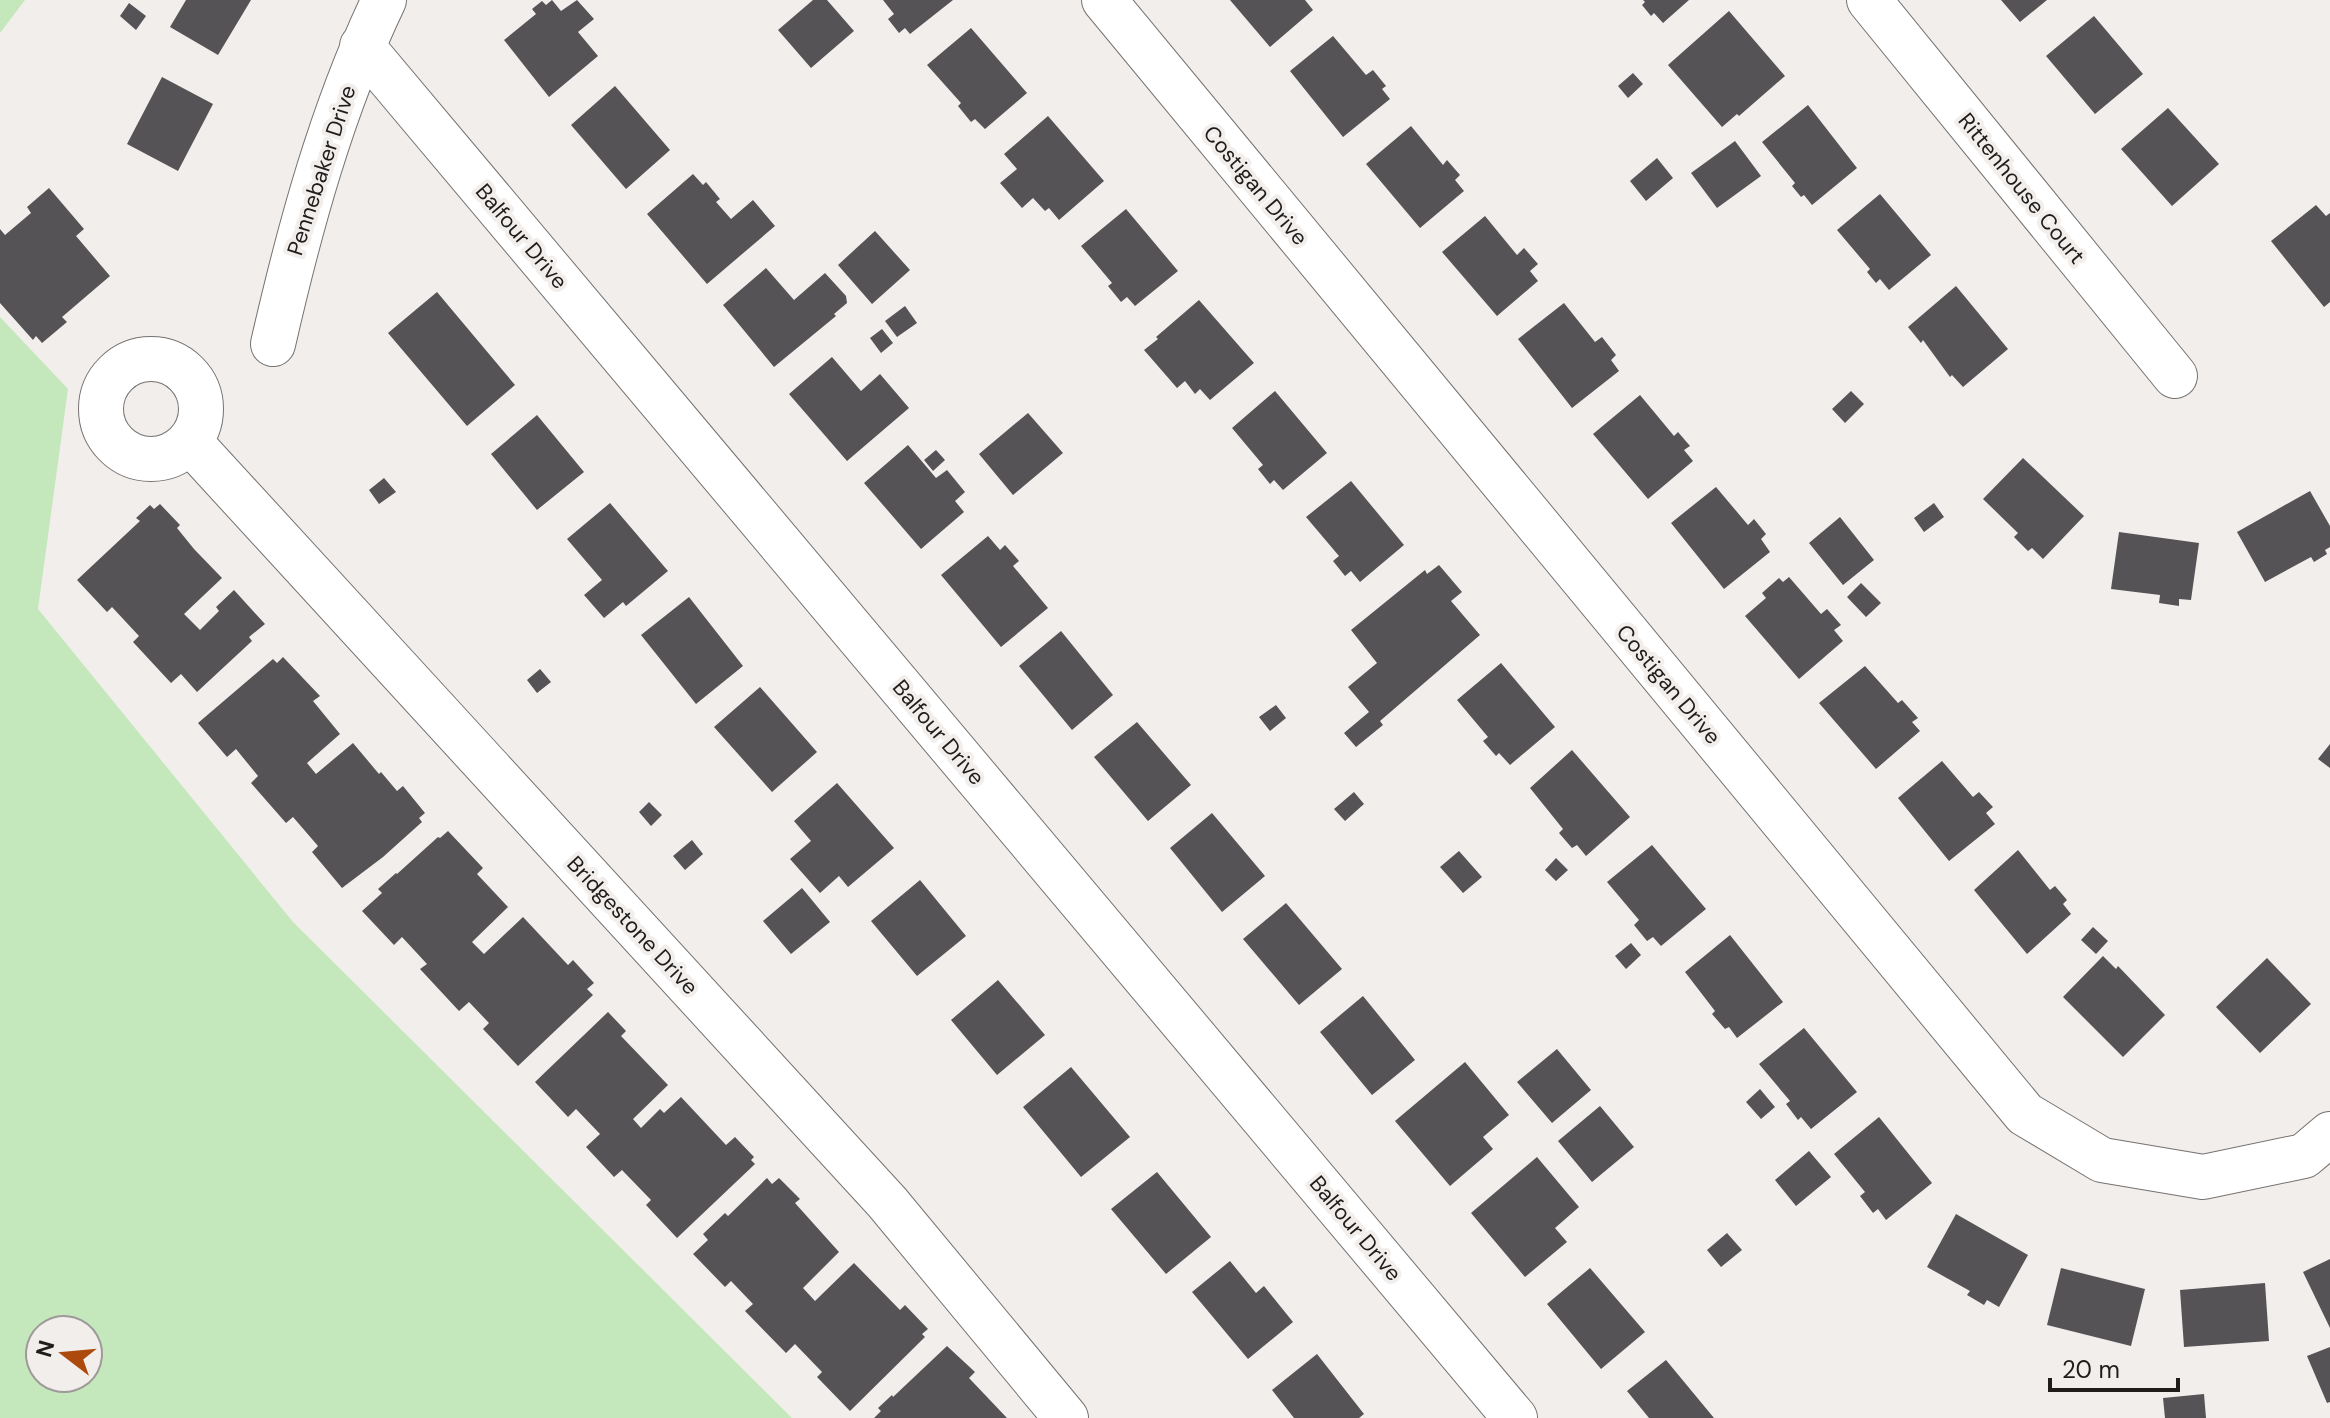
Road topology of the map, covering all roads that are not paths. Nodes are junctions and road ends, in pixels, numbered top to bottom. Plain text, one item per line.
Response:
1 (384, 0) edge
2 (1104, 0) edge
3 (1869, 0) edge
4 (362, 46) junction
5 (273, 344) dead end
6 (2175, 376) dead end
7 (190, 442) dead end
8 (2330, 1134) edge
9 (1066, 1418) edge
10 (1515, 1418) edge

1 - 4 street, Pennebaker Drive
2 - 8 street, Costigan Drive
3 - 6 street, Rittenhouse Court
4 - 5 street, Pennebaker Drive
4 - 10 street, Balfour Drive
7 - 9 street, Bridgestone Drive

